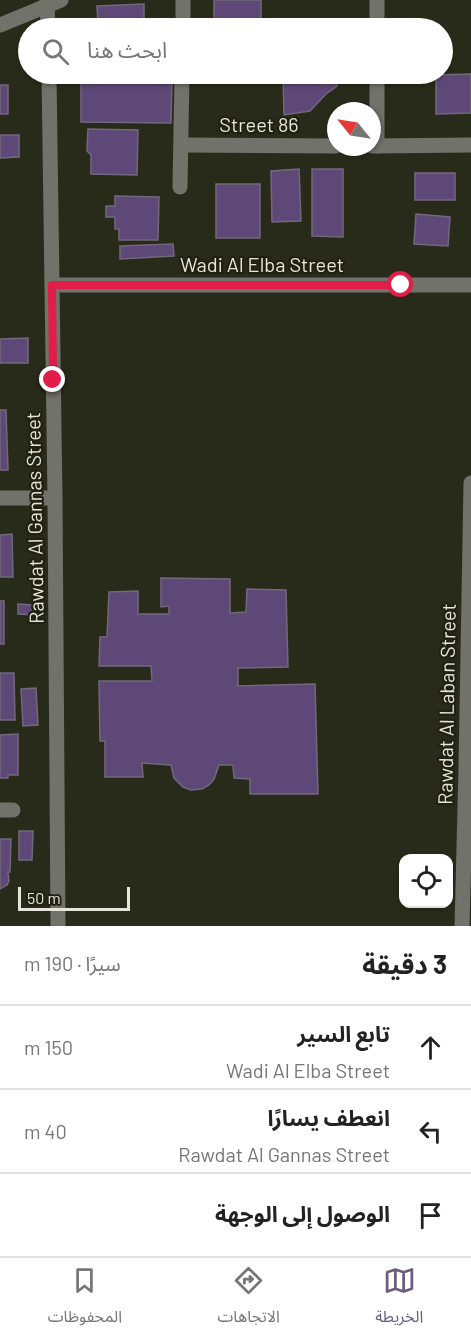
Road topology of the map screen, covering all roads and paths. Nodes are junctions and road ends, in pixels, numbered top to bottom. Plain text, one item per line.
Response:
1 (183, 0) edge
2 (377, 0) edge
3 (52, 2) edge
4 (50, 18) edge
5 (183, 18) edge
6 (377, 18) edge
7 (0, 25) edge
8 (49, 84) edge
9 (182, 84) edge
10 (377, 84) edge
11 (376, 102) edge
12 (182, 145) junction
13 (471, 145) edge
14 (327, 146) edge
15 (381, 146) edge
16 (180, 188) dead end
17 (52, 285) junction
18 (471, 285) edge
19 (471, 483) edge
20 (0, 498) edge
21 (55, 498) junction
22 (470, 640) edge
23 (469, 737) edge
24 (469, 768) edge
25 (58, 926) edge
26 (462, 926) edge

1 - 5 street
2 - 6 street
3 - 4 street
3 - 7 street
8 - 17 street, Rawdat Al Gannas Street
9 - 12 street
10 - 11 street
12 - 14 street, Street 86
12 - 16 street
13 - 15 street
17 - 18 street, Wadi Al Elba Street
17 - 21 street, Rawdat Al Gannas Street
19 - 22 street, Rawdat Al Laban Street
20 - 21 street
21 - 25 street, Rawdat Al Gannas Street
22 - 23 street, Rawdat Al Laban Street
23 - 24 street, Rawdat Al Laban Street
24 - 26 street, Rawdat Al Laban Street

